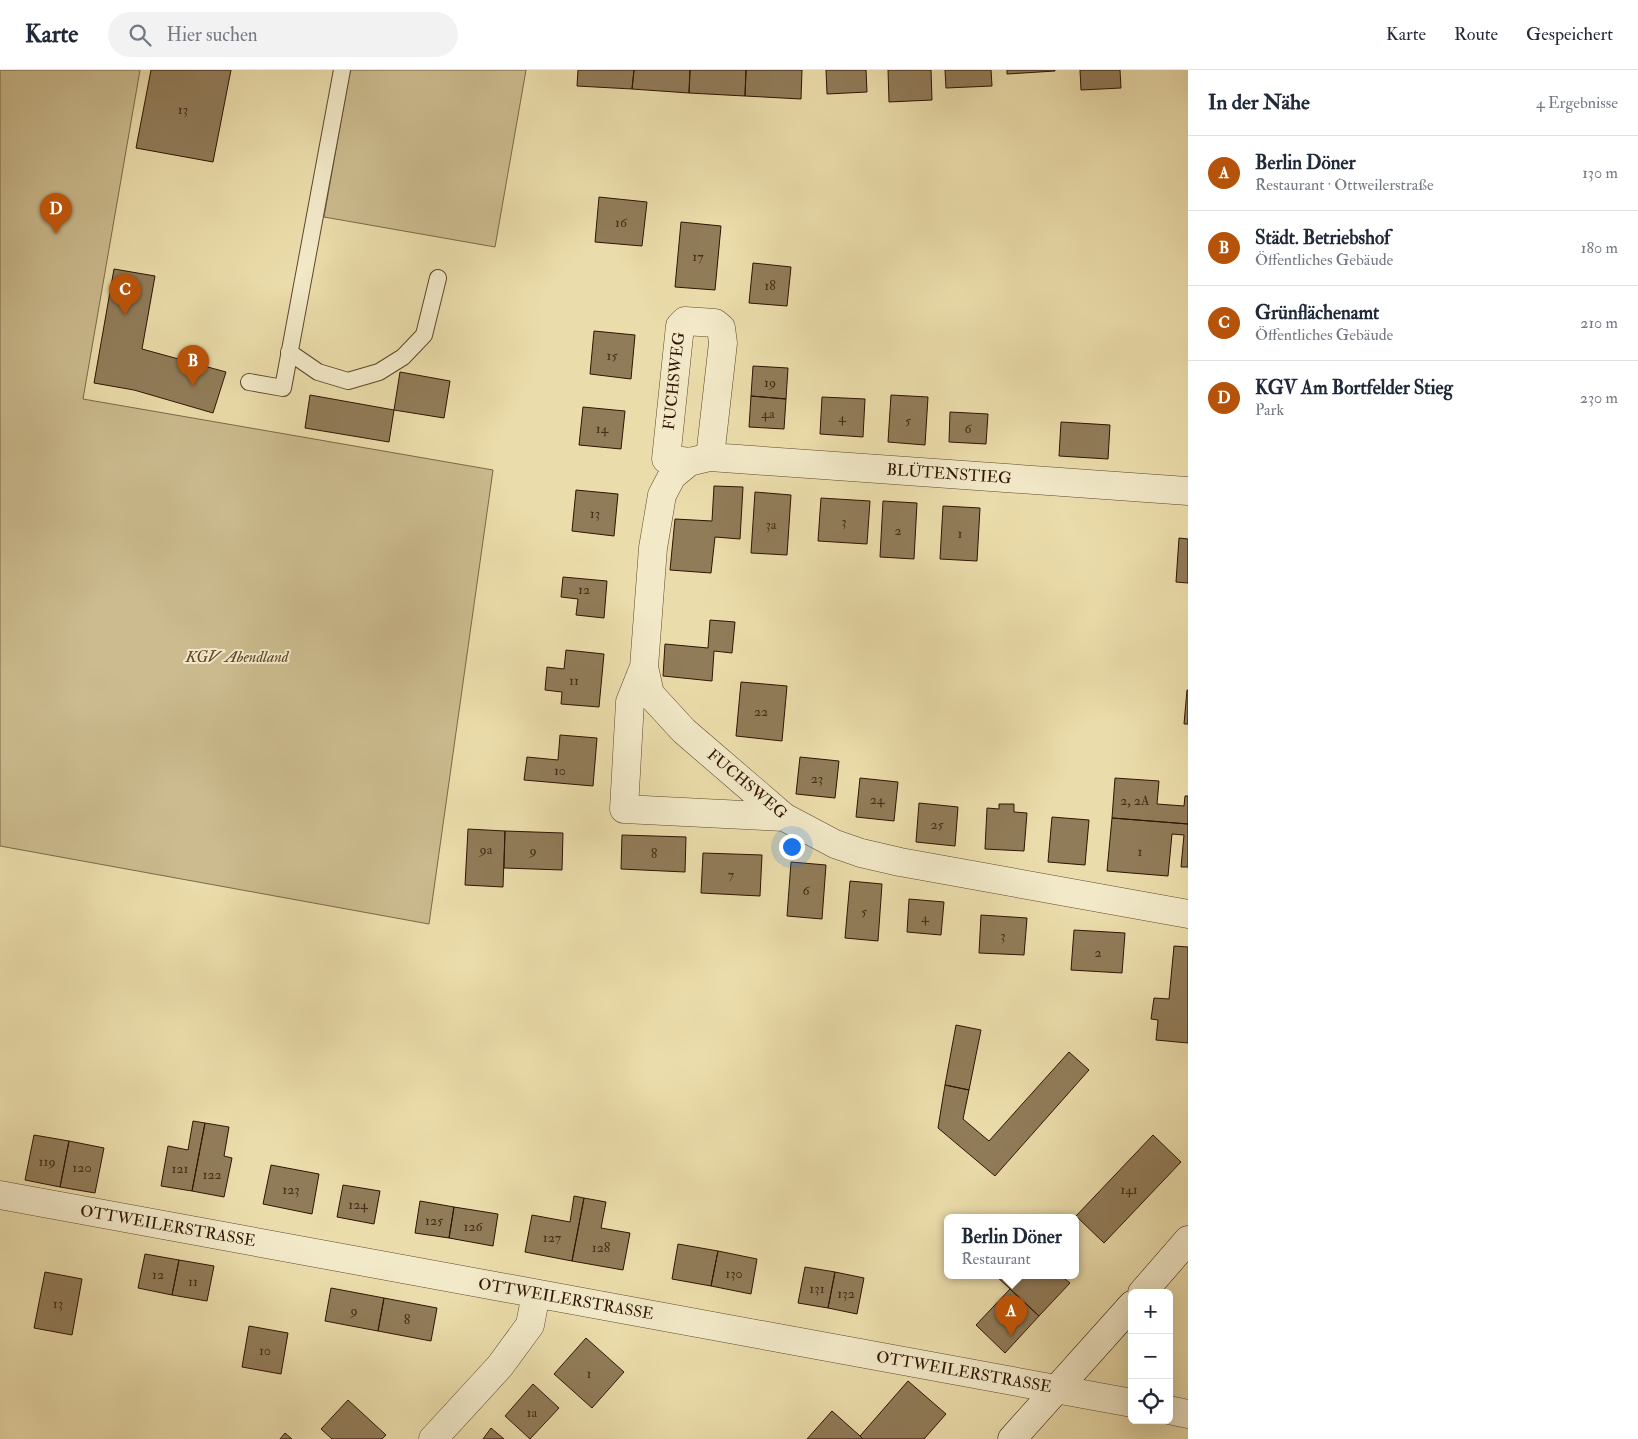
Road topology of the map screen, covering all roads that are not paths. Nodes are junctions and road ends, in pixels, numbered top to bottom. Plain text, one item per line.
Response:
1 (342, 70) edge
2 (438, 278) dead end
3 (289, 352) junction
4 (249, 382) dead end
5 (700, 459) joint
6 (1188, 491) edge
7 (644, 667) junction
8 (784, 816) junction
9 (1188, 914) edge
10 (0, 1195) edge
11 (1188, 1240) edge
12 (1145, 1289) edge
13 (536, 1294) junction
14 (1128, 1308) edge
15 (1056, 1389) junction
16 (1128, 1402) edge
17 (1173, 1411) edge
18 (1188, 1414) edge
19 (433, 1439) edge
20 (1012, 1439) edge

1 - 3 lane
2 - 3 lane
3 - 4 lane
5 - 6 street, BLÜTENSTIEG
5 - 7 street, FUCHSWEG
7 - 8 street, FUCHSWEG
7 - 8 street
8 - 9 street, FUCHSWEG
10 - 13 street, OTTWEILERSTRASSE
11 - 12 street
13 - 15 street, OTTWEILERSTRASSE
13 - 19 street
14 - 15 street
15 - 16 street, OTTWEILERSTRASSE
15 - 20 street
17 - 18 street

